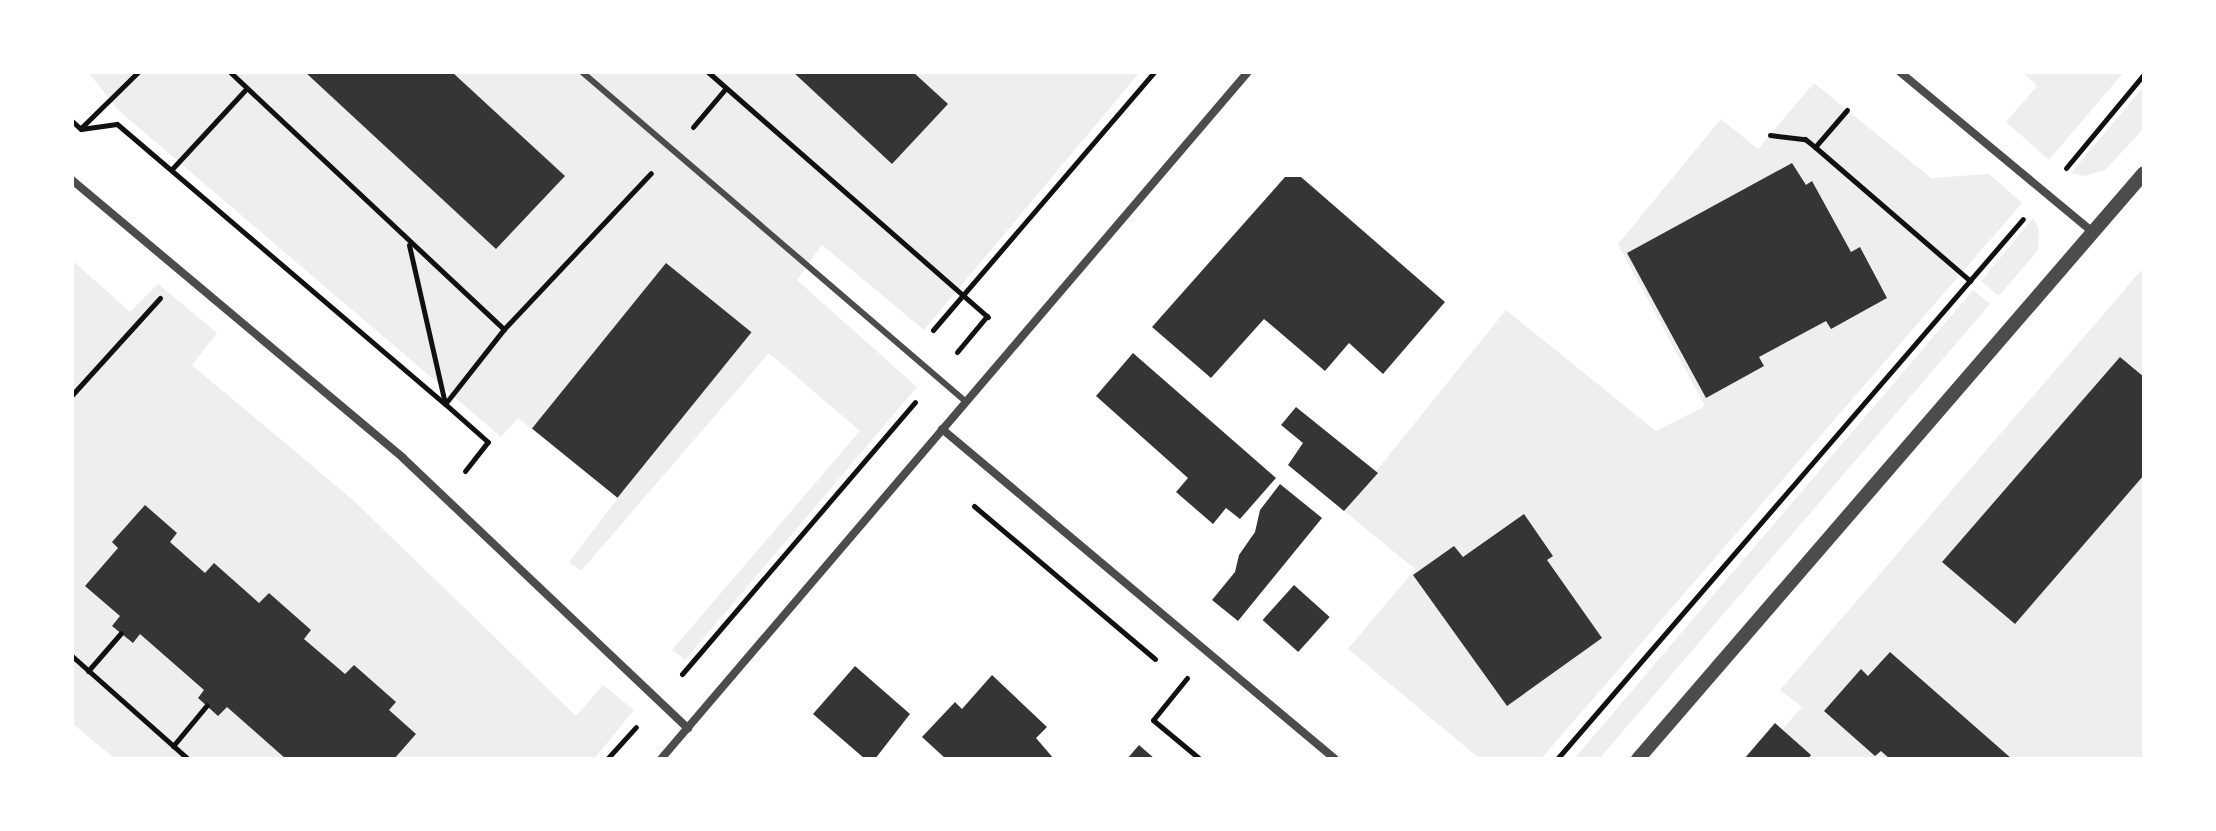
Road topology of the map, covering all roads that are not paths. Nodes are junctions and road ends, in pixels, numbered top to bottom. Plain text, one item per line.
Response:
1 (582, 72) edge
2 (1248, 72) edge
3 (1900, 72) edge
4 (2144, 173) edge
5 (72, 180) edge
6 (2093, 232) junction
7 (965, 401) junction
8 (942, 429) junction
9 (688, 728) junction
10 (661, 759) edge
11 (1335, 759) edge
12 (1638, 759) edge

1 - 7 lane
2 - 7 street
3 - 6 street
4 - 6 street
5 - 9 street
6 - 12 street
7 - 8 street
8 - 9 street
8 - 11 street
9 - 10 street

